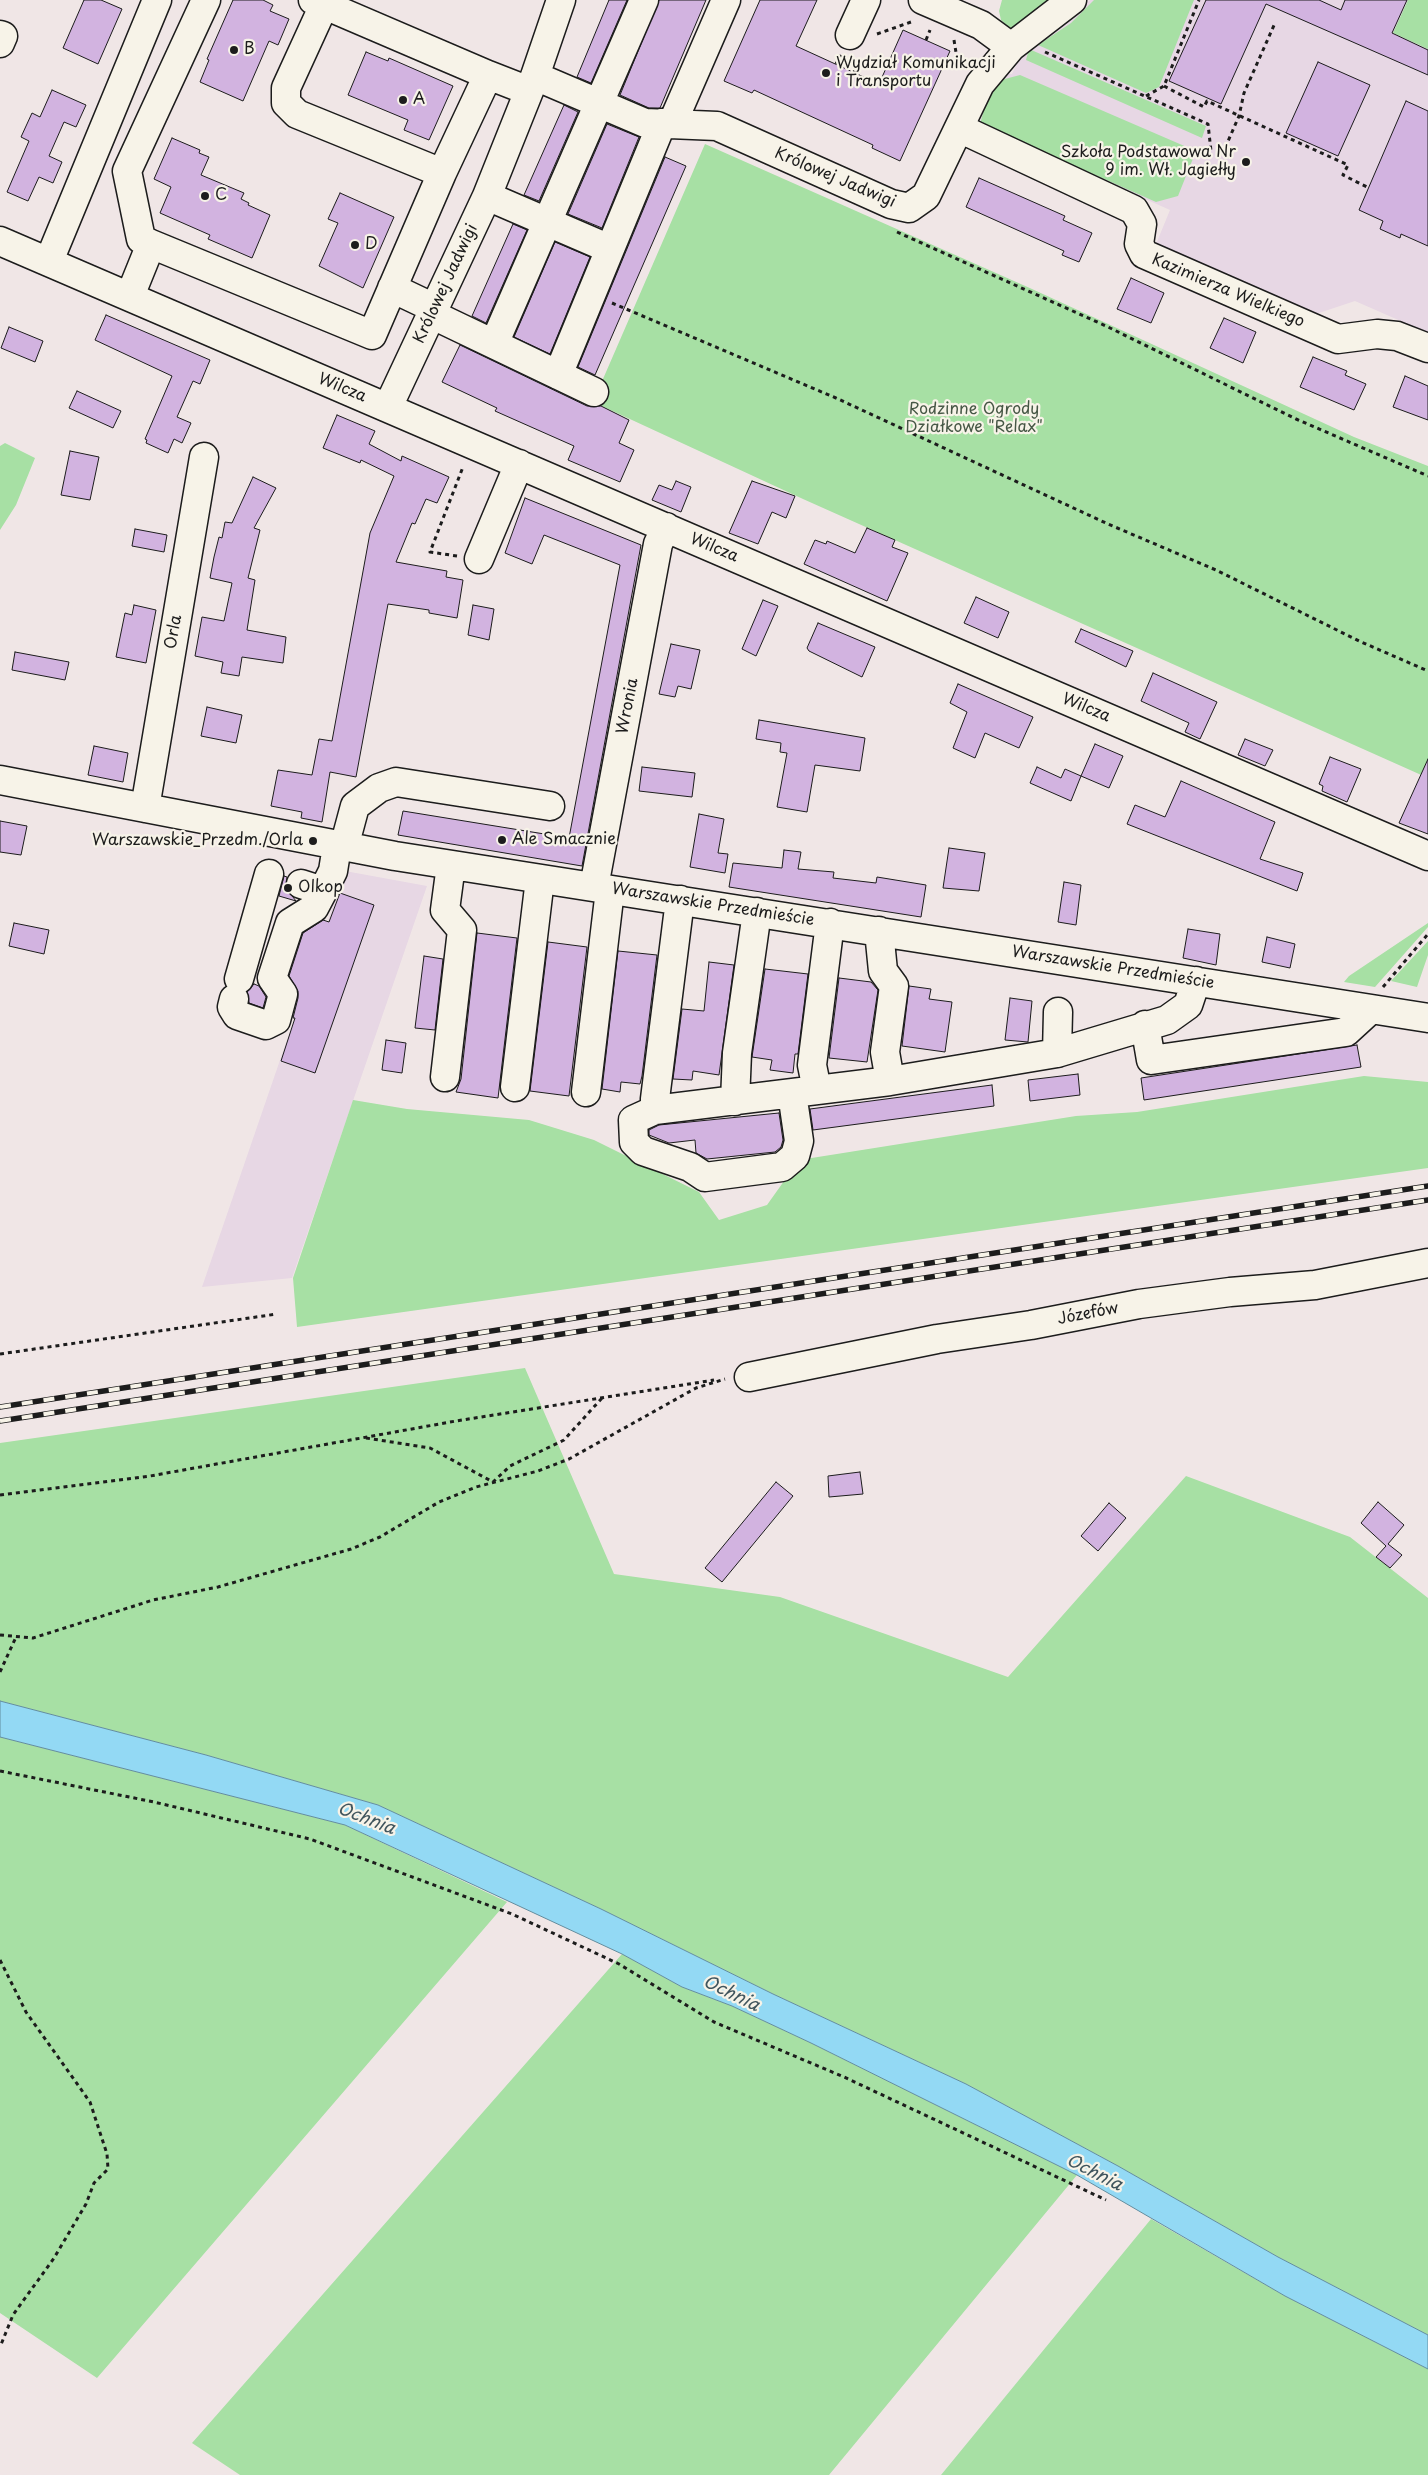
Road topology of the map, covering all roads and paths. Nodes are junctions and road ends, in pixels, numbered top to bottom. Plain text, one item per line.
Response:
1 (157, 0) edge
2 (206, 0) edge
3 (561, 0) edge
4 (644, 0) edge
5 (726, 0) edge
6 (866, 0) edge
7 (1072, 0) edge
8 (1199, 0) edge
9 (318, 2) edge
10 (925, 15) edge
11 (1275, 23) dead end
12 (0, 35) edge
13 (850, 35) junction
14 (956, 35) dead end
15 (926, 40) dead end
16 (0, 43) edge
17 (1011, 47) junction
18 (1042, 51) dead end
19 (836, 64) dead end
20 (488, 74) junction
21 (532, 84) junction
22 (1164, 86) junction
23 (1146, 97) junction
24 (972, 98) junction
25 (598, 104) junction
26 (1239, 116) junction
27 (667, 123) junction
28 (959, 128) junction
29 (1211, 151) dead end
30 (1222, 156) dead end
31 (442, 173) junction
32 (1368, 188) dead end
33 (486, 196) junction
34 (547, 222) junction
35 (895, 232) dead end
36 (0, 241) edge
37 (151, 244) junction
38 (610, 249) junction
39 (49, 261) junction
40 (392, 288) junction
41 (130, 296) junction
42 (607, 301) dead end
43 (433, 311) junction
44 (494, 344) junction
45 (1428, 348) edge
46 (558, 375) junction
47 (594, 392) dead end
48 (388, 407) junction
49 (204, 457) dead end
50 (464, 464) dead end
51 (519, 464) junction
52 (1428, 476) edge
53 (666, 527) junction
54 (479, 559) joint
55 (1428, 671) edge
56 (0, 780) edge
57 (550, 806) dead end
58 (144, 808) junction
59 (277, 835) junction
60 (340, 846) junction
61 (1428, 856) edge
62 (451, 865) junction
63 (540, 879) junction
64 (293, 882) junction
65 (602, 888) junction
66 (680, 900) junction
67 (757, 912) junction
68 (830, 923) junction
69 (879, 931) junction
70 (1428, 934) edge
71 (1196, 980) junction
72 (1376, 1000) junction
73 (1058, 1012) dead end
74 (1428, 1018) edge
75 (1145, 1026) junction
76 (1057, 1053) junction
77 (445, 1077) dead end
78 (890, 1081) junction
79 (515, 1086) dead end
80 (586, 1092) dead end
81 (805, 1092) junction
82 (735, 1100) junction
83 (655, 1110) junction
84 (1428, 1263) edge
85 (277, 1314) dead end
86 (0, 1354) edge
87 (749, 1377) joint
88 (722, 1379) junction
89 (602, 1398) junction
90 (363, 1438) junction
91 (493, 1482) junction
92 (0, 1495) edge
93 (0, 1635) edge
94 (16, 1636) junction
95 (0, 1670) edge
96 (0, 1771) edge
97 (0, 1960) edge
98 (1106, 2200) dead end
99 (0, 2347) edge

1 - 39 street
2 - 37 street
3 - 21 street, Królowej Jadwigi
4 - 25 street
5 - 27 street
6 - 13 street
7 - 17 street, Królowej Jadwigi
8 - 22 path
9 - 20 street
9 - 31 street
10 - 13 path
10 - 15 path
10 - 17 street
11 - 26 path
12 - 16 street
13 - 19 path
14 - 24 path
17 - 24 street, Królowej Jadwigi
18 - 23 path
20 - 21 street
20 - 31 street
21 - 25 street, Królowej Jadwigi
21 - 33 street, Królowej Jadwigi
22 - 23 path
22 - 26 path
23 - 29 path
24 - 28 street, Królowej Jadwigi
25 - 27 street, Królowej Jadwigi
25 - 34 street
26 - 30 path
26 - 32 path
27 - 28 street, Królowej Jadwigi
27 - 38 street
28 - 45 street, Kazimierza Wielkiego
31 - 40 street
33 - 34 street
33 - 43 street, Królowej Jadwigi
34 - 38 street
34 - 44 street
35 - 52 path
36 - 39 street, Wilcza
37 - 40 street
37 - 41 street
38 - 46 street
39 - 41 street, Wilcza
40 - 43 street
41 - 48 street, Wilcza
42 - 55 path
43 - 44 street
43 - 48 street, Królowej Jadwigi
44 - 46 street
46 - 47 street
48 - 51 street, Wilcza
49 - 58 street, Orla
50 - 54 path
51 - 53 street, Wilcza
51 - 54 street
53 - 61 street, Wilcza
53 - 65 street, Wronia
56 - 58 street, Warszawskie Przedmieście
57 - 60 street
58 - 59 street, Warszawskie Przedmieście
59 - 60 street, Warszawskie Przedmieście
59 - 64 street
60 - 62 street, Warszawskie Przedmieście
60 - 64 street
62 - 63 street, Warszawskie Przedmieście
62 - 77 street
63 - 65 street, Warszawskie Przedmieście
63 - 79 street
64 - 64 street
65 - 66 street, Warszawskie Przedmieście
65 - 80 street, Wronia
66 - 67 street, Warszawskie Przedmieście
66 - 83 street
67 - 68 street, Warszawskie Przedmieście
67 - 82 street
68 - 69 street, Warszawskie Przedmieście
68 - 81 street
69 - 71 street, Warszawskie Przedmieście
69 - 78 street
70 - 72 path
71 - 72 street, Warszawskie Przedmieście
71 - 75 street
72 - 74 street, Warszawskie Przedmieście
72 - 75 street
73 - 76 street
75 - 76 street
76 - 78 street
78 - 81 street
81 - 82 street
81 - 83 street
82 - 83 street
84 - 87 street, Józefów
85 - 86 path
87 - 88 path
88 - 89 path
88 - 91 path
89 - 90 path
89 - 91 path
90 - 91 path
90 - 92 path
91 - 94 path
93 - 94 path
94 - 95 path
96 - 98 path
97 - 99 path

